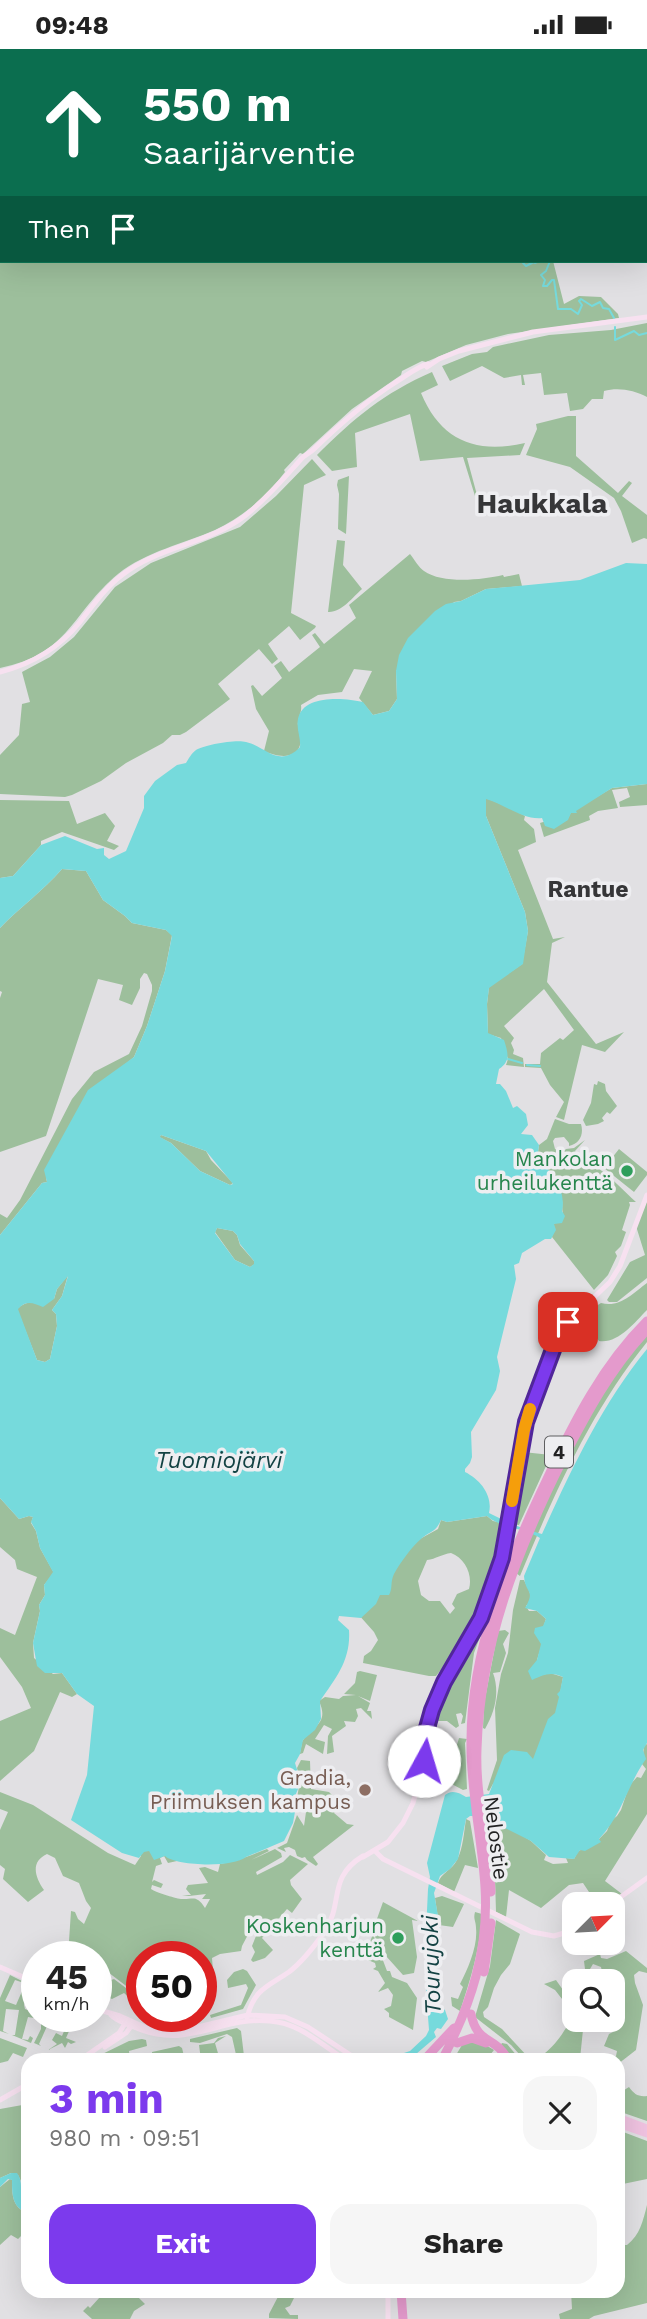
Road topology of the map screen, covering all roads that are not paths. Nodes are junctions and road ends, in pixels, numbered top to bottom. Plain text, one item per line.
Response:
1 (647, 317) edge
2 (0, 672) edge
3 (647, 1195) edge
4 (647, 1321) edge
5 (647, 1330) edge
6 (527, 1530) junction
7 (377, 1849) junction
8 (647, 1878) edge
9 (625, 1894) edge
10 (488, 1919) junction
11 (562, 1934) edge
12 (0, 1967) edge
13 (21, 1976) edge
14 (471, 2014) junction
15 (250, 2018) junction
16 (461, 2023) junction
17 (217, 2024) edge
18 (126, 2026) edge
19 (457, 2043) junction
20 (94, 2051) junction
21 (89, 2053) edge
22 (91, 2053) edge
23 (339, 2053) edge
24 (431, 2053) edge
25 (446, 2053) edge
26 (452, 2053) edge
27 (500, 2053) edge
28 (502, 2053) edge
29 (21, 2088) edge
30 (2, 2098) edge
31 (625, 2120) edge
32 (625, 2126) edge
33 (647, 2128) edge
34 (647, 2134) edge
35 (388, 2298) edge
36 (402, 2298) edge
37 (408, 2298) edge
38 (387, 2319) edge
39 (403, 2319) edge
40 (409, 2319) edge

1 - 2 main road
3 - 7 main road
4 - 6 highway, Nelostie / 4
5 - 6 highway, Nelostie / 4
6 - 10 highway, Nelostie / 4
7 - 11 main road
7 - 15 main road
8 - 9 main road
10 - 14 highway, Nelostie / 4
10 - 16 highway, Nelostie / 4
12 - 13 main road
14 - 19 highway, Nelostie / 4
14 - 28 highway
15 - 17 main road
15 - 23 main road
16 - 24 highway
16 - 25 highway, Nelostie / 4
18 - 20 main road
19 - 26 highway, Nelostie / 4
19 - 27 highway
20 - 21 main road
20 - 22 main road
29 - 30 main road
31 - 33 main road
32 - 34 main road
35 - 38 main road
36 - 39 highway
37 - 40 highway

